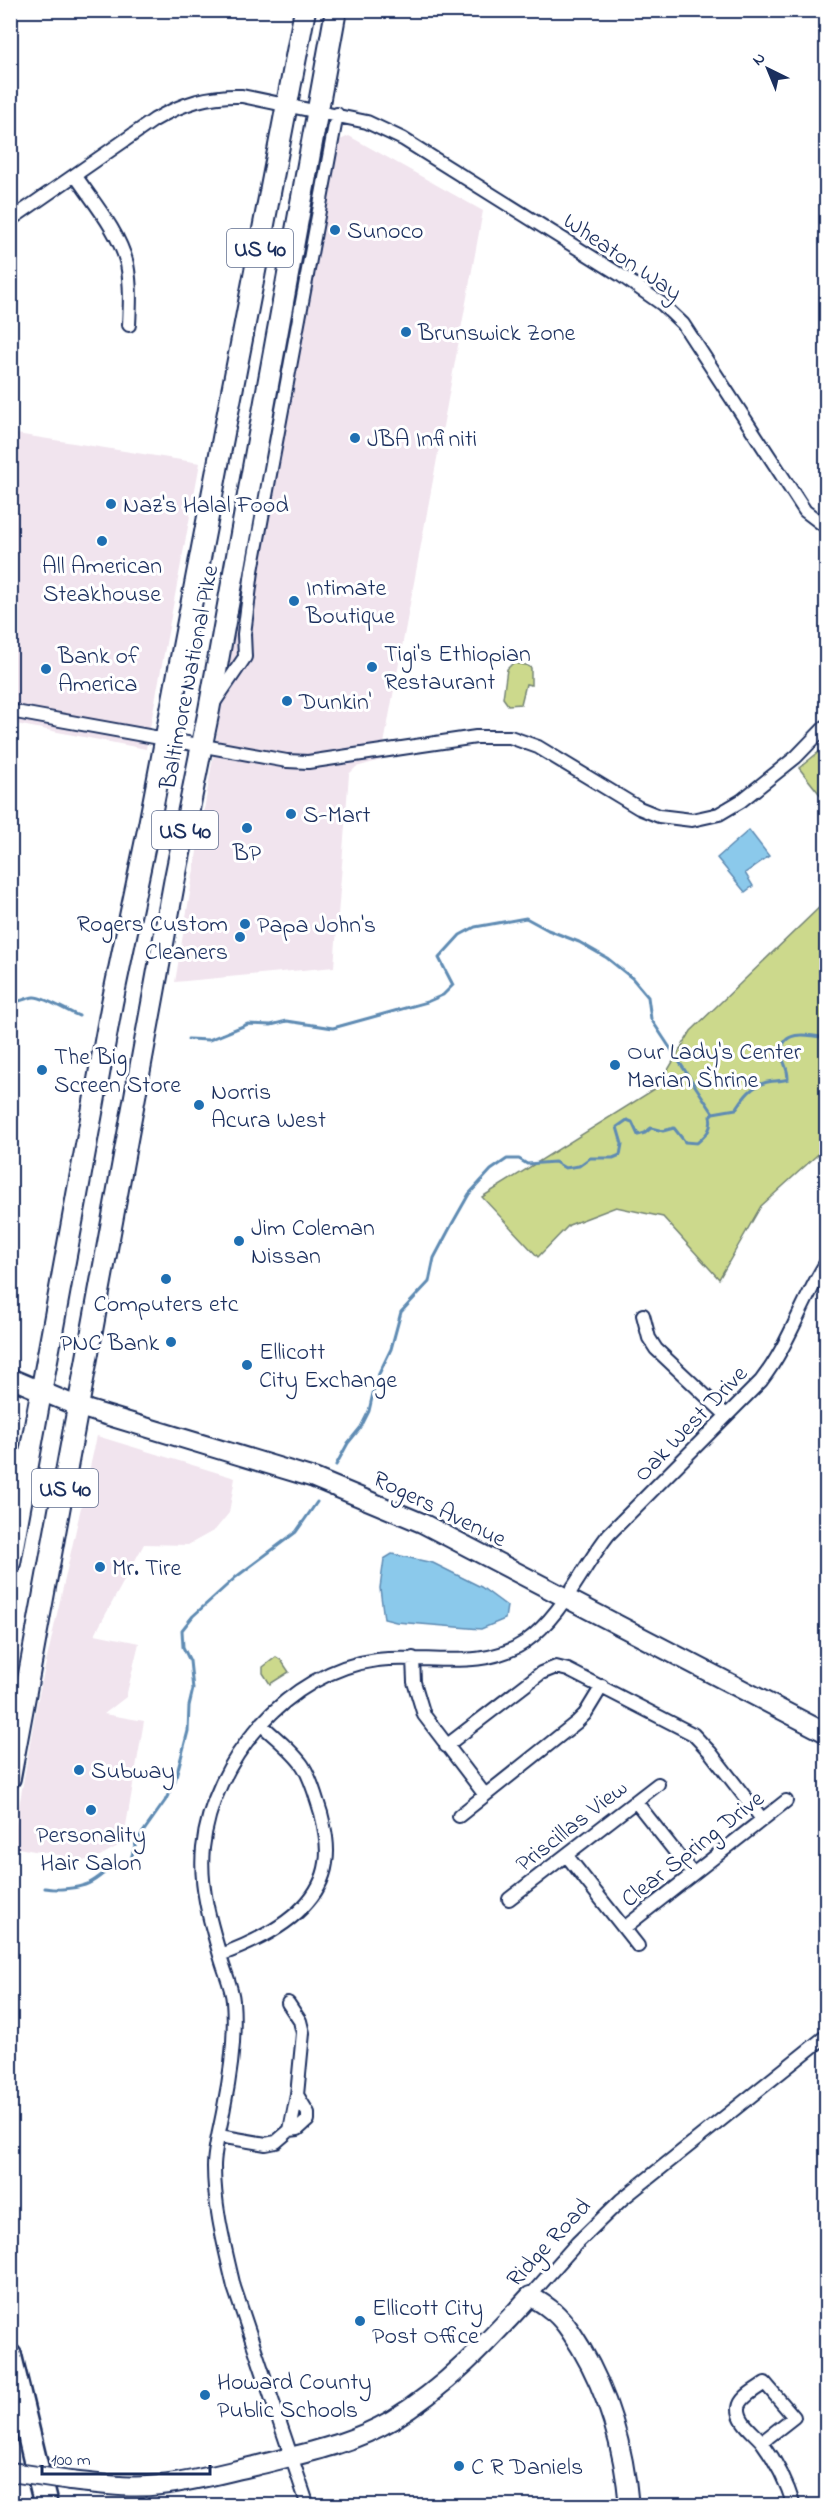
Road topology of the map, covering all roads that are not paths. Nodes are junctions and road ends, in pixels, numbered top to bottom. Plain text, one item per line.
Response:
1 (305, 10) edge
2 (336, 10) edge
3 (288, 104) junction
4 (317, 110) junction
5 (337, 114) junction
6 (75, 175) junction
7 (10, 220) edge
8 (129, 326) dead end
9 (826, 527) edge
10 (209, 710) junction
11 (10, 711) edge
12 (826, 726) edge
13 (166, 738) junction
14 (202, 744) junction
15 (826, 1263) edge
16 (644, 1315) dead end
17 (10, 1378) edge
18 (41, 1392) junction
19 (80, 1407) junction
20 (726, 1415) junction
21 (10, 1563) edge
22 (566, 1599) junction
23 (413, 1658) junction
24 (602, 1686) junction
25 (261, 1724) junction
26 (826, 1733) edge
27 (446, 1746) junction
28 (10, 1778) edge
29 (658, 1784) dead end
30 (485, 1795) junction
31 (786, 1801) dead end
32 (636, 1802) junction
33 (459, 1815) dead end
34 (762, 1820) junction
35 (567, 1856) junction
36 (692, 1873) junction
37 (509, 1899) dead end
38 (624, 1928) junction
39 (638, 1946) dead end
40 (220, 1955) junction
41 (288, 2003) dead end
42 (826, 2036) edge
43 (219, 2136) junction
44 (530, 2296) junction
45 (10, 2356) edge
46 (762, 2442) junction
47 (292, 2456) junction
48 (11, 2472) edge
49 (46, 2505) edge
50 (308, 2505) edge
51 (629, 2505) edge
52 (794, 2505) edge

1 - 3 main road, Baltimore National Pike / US 40
2 - 4 main road, Baltimore National Pike / US 40
3 - 4 street, Wheaton Way
3 - 6 street, Wheaton Way
3 - 13 main road, Baltimore National Pike / US 40
4 - 5 street, Wheaton Way
4 - 10 main road, Baltimore National Pike / US 40
5 - 9 street, Wheaton Way
5 - 10 street
6 - 7 street, Wheaton Way
6 - 8 street
10 - 14 main road, Baltimore National Pike / US 40
11 - 13 street
12 - 14 street
13 - 14 street
13 - 18 main road, Baltimore National Pike / US 40
14 - 19 main road, Baltimore National Pike / US 40
15 - 20 street, Oak West Drive
16 - 20 street
17 - 18 main road, Rogers Avenue
18 - 19 main road, Rogers Avenue
18 - 21 main road, Baltimore National Pike / US 40
19 - 22 main road, Rogers Avenue
19 - 28 main road, Baltimore National Pike / US 40
20 - 22 street, Oak West Drive
22 - 23 street, Oak West Drive
22 - 26 main road, Rogers Avenue
23 - 25 street, Oak West Drive
23 - 27 street
24 - 27 street
24 - 30 street
24 - 34 street
25 - 40 street, Oak West Drive
25 - 40 street
27 - 30 street
29 - 32 street, Priscillas View
30 - 33 street
31 - 34 street, Clear Spring Drive
32 - 35 street, Priscillas View
32 - 36 street
34 - 36 street, Clear Spring Drive
35 - 37 street, Priscillas View
35 - 38 street
36 - 38 street, Clear Spring Drive
38 - 39 street
40 - 43 street, Oak West Drive
41 - 43 street
42 - 44 street, Ridge Road
43 - 47 street, Oak West Drive
44 - 47 main road, Ridge Road
44 - 51 main road
45 - 49 highway
46 - 46 street
46 - 52 street
47 - 48 main road, Ridge Road, bridge
47 - 50 street, Oak West Drive

